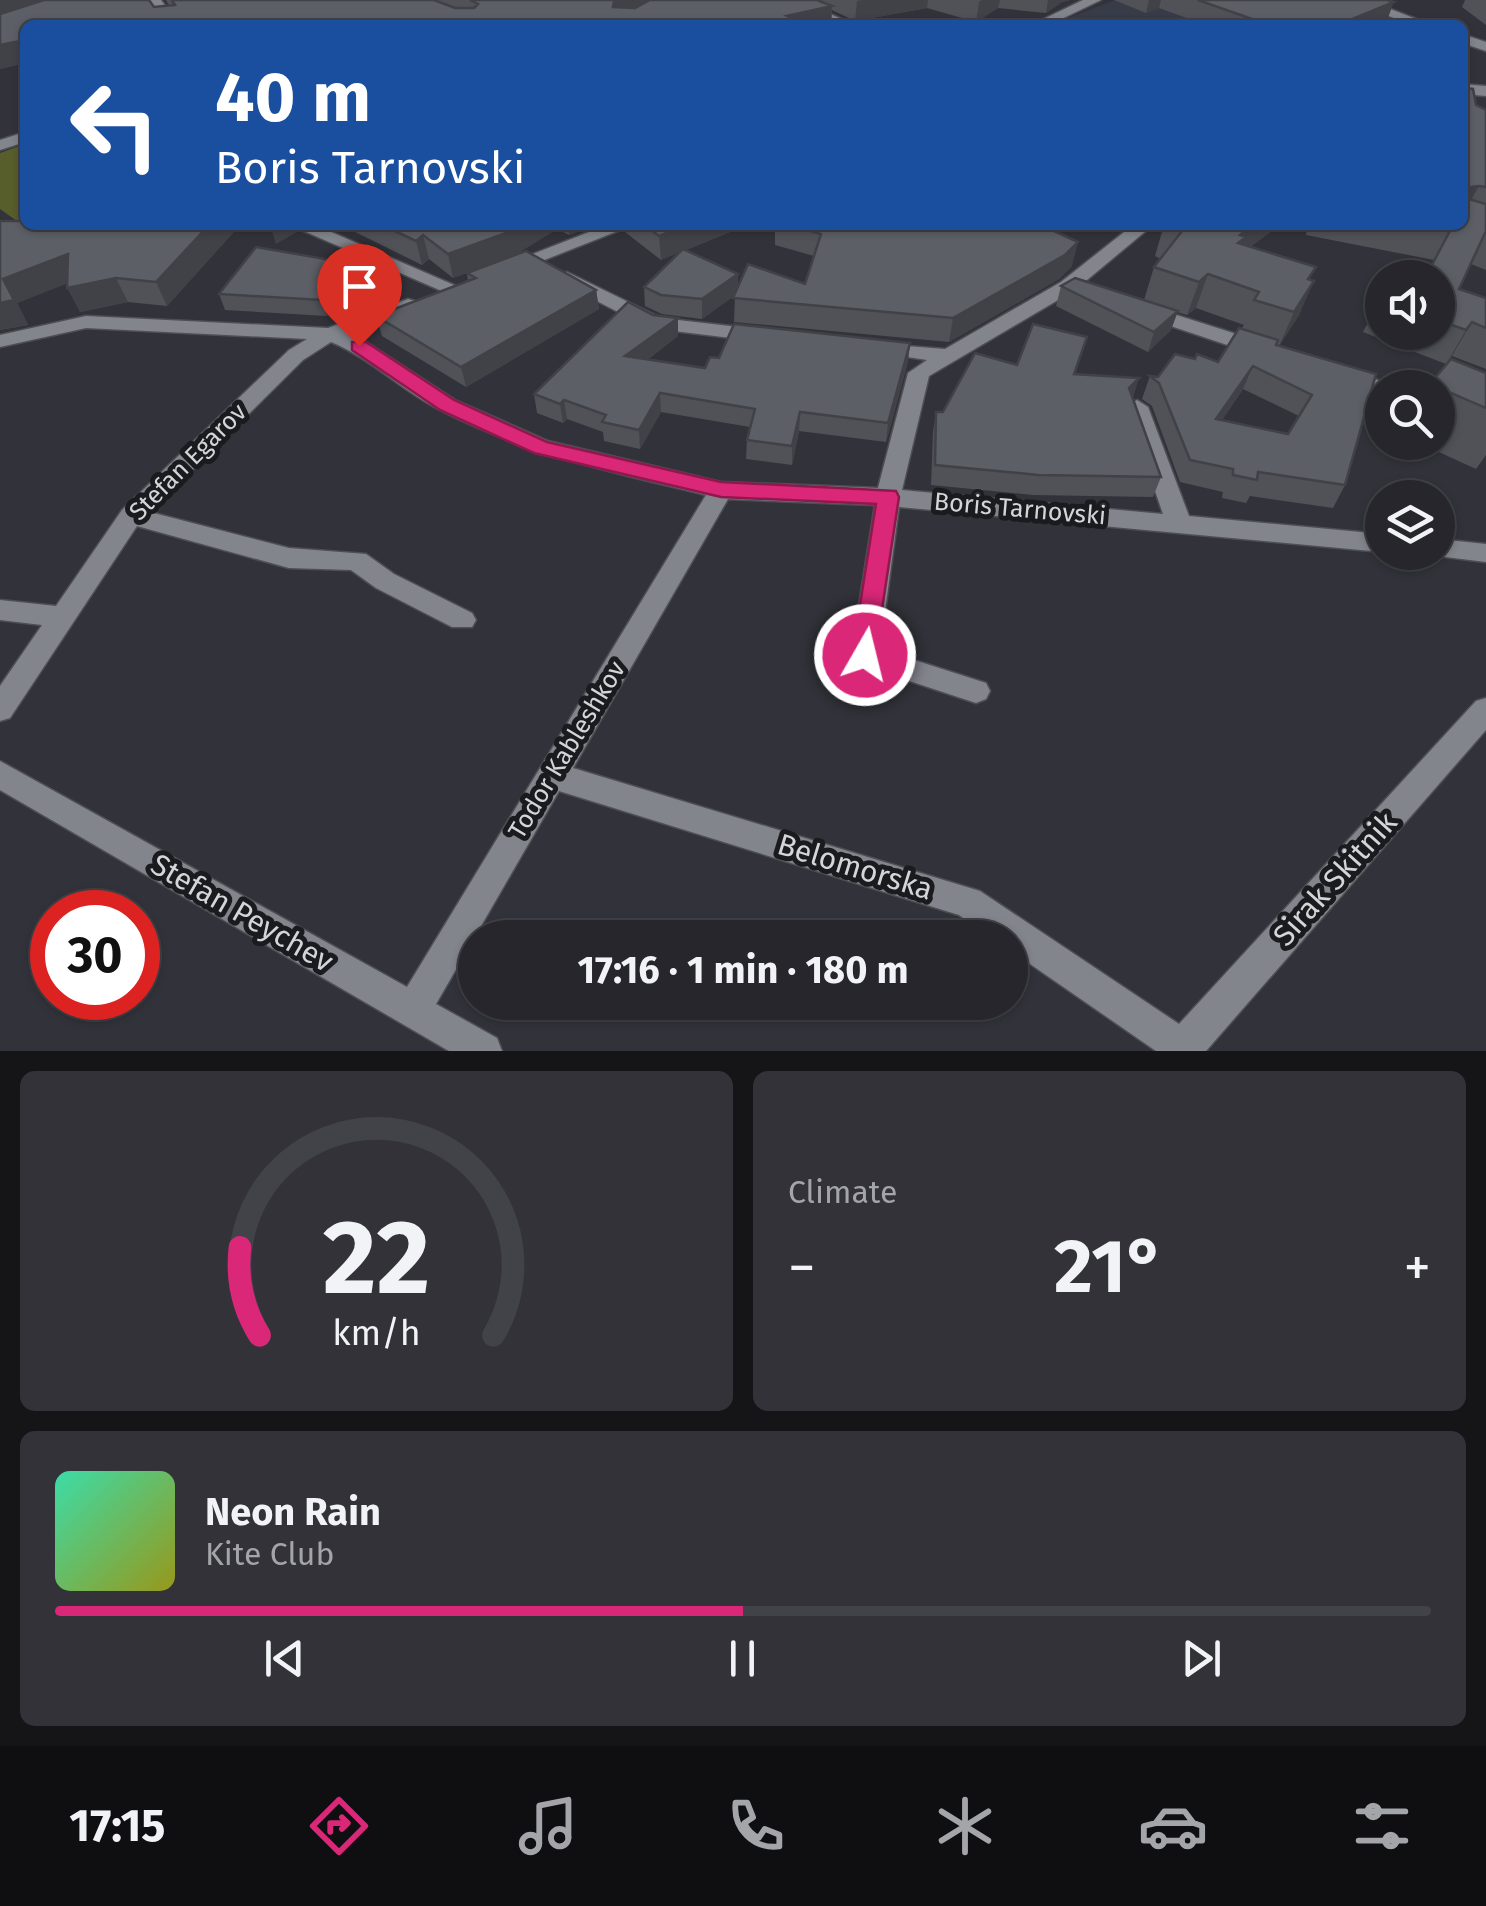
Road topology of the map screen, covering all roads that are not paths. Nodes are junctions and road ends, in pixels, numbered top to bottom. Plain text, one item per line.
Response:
1 (787, 0) edge
2 (1094, 0) edge
3 (1354, 0) edge
4 (836, 20) edge
5 (1050, 20) edge
6 (1411, 20) edge
7 (314, 230) edge
8 (608, 230) edge
9 (1139, 230) edge
10 (532, 259) junction
11 (468, 283) junction
12 (1124, 304) edge
13 (330, 334) junction
14 (792, 338) edge
15 (0, 341) edge
16 (851, 345) edge
17 (949, 356) junction
18 (1365, 383) edge
19 (1137, 407) edge
20 (721, 490) junction
21 (888, 497) junction
22 (131, 516) junction
23 (1179, 524) junction
24 (1365, 541) edge
25 (1455, 550) edge
26 (1486, 553) edge
27 (0, 610) edge
28 (62, 617) junction
29 (462, 620) dead end
30 (976, 692) dead end
31 (0, 709) edge
32 (1486, 710) edge
33 (0, 774) edge
34 (552, 775) junction
35 (412, 1010) junction
36 (1184, 1050) edge
37 (484, 1051) edge

1 - 4 street
2 - 5 street
3 - 6 street
7 - 11 street
8 - 10 street
9 - 17 street
10 - 11 street
10 - 14 street
11 - 13 street
12 - 18 street
13 - 15 street
13 - 20 street, Boris Tarnovski
13 - 22 street, Stefan Egarov
16 - 17 street
17 - 21 street
19 - 23 street
20 - 21 street, Boris Tarnovski
20 - 34 street, Todor Kableshkov
21 - 23 street, Boris Tarnovski
21 - 30 street
22 - 28 street, Stefan Egarov
22 - 29 street
23 - 24 street, Boris Tarnovski
25 - 26 street
27 - 28 street
28 - 31 street, Stefan Egarov
32 - 36 street, Sirak Skitnik
33 - 35 street, Stefan Peychev
34 - 35 street, Todor Kableshkov
34 - 36 street, Belomorska
35 - 37 street, Stefan Peychev

